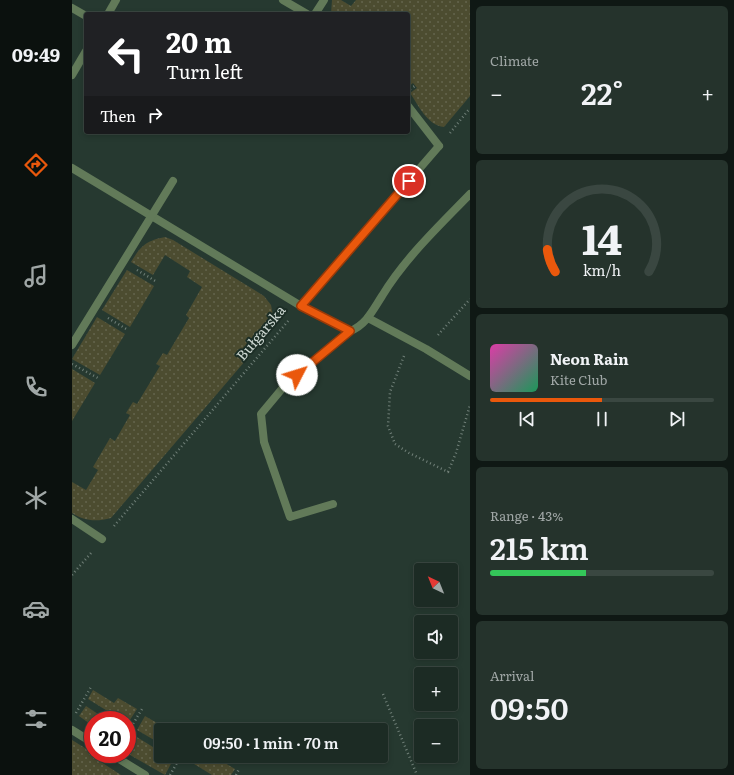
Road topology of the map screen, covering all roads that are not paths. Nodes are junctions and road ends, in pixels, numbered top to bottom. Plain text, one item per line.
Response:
1 (116, 0) edge
2 (283, 0) edge
3 (324, 0) edge
4 (72, 8) edge
5 (109, 12) edge
6 (304, 12) edge
7 (317, 12) edge
8 (84, 15) edge
9 (84, 54) edge
10 (72, 75) edge
11 (410, 108) edge
12 (72, 168) edge
13 (173, 180) dead end
14 (470, 194) edge
15 (151, 216) junction
16 (301, 306) junction
17 (368, 318) junction
18 (350, 331) junction
19 (72, 345) edge
20 (470, 376) edge
21 (333, 504) dead end
22 (72, 519) edge
23 (102, 540) road end
24 (72, 730) edge
25 (84, 737) edge
26 (126, 763) edge
27 (145, 775) edge

1 - 5 street
2 - 6 street
3 - 7 street
4 - 8 street
9 - 10 street
11 - 16 street, Bułgarska
12 - 15 street
13 - 15 street
14 - 17 street
15 - 16 street
15 - 19 street
16 - 18 street
17 - 18 street
17 - 20 street
18 - 21 street
22 - 23 street
24 - 25 street
26 - 27 street

